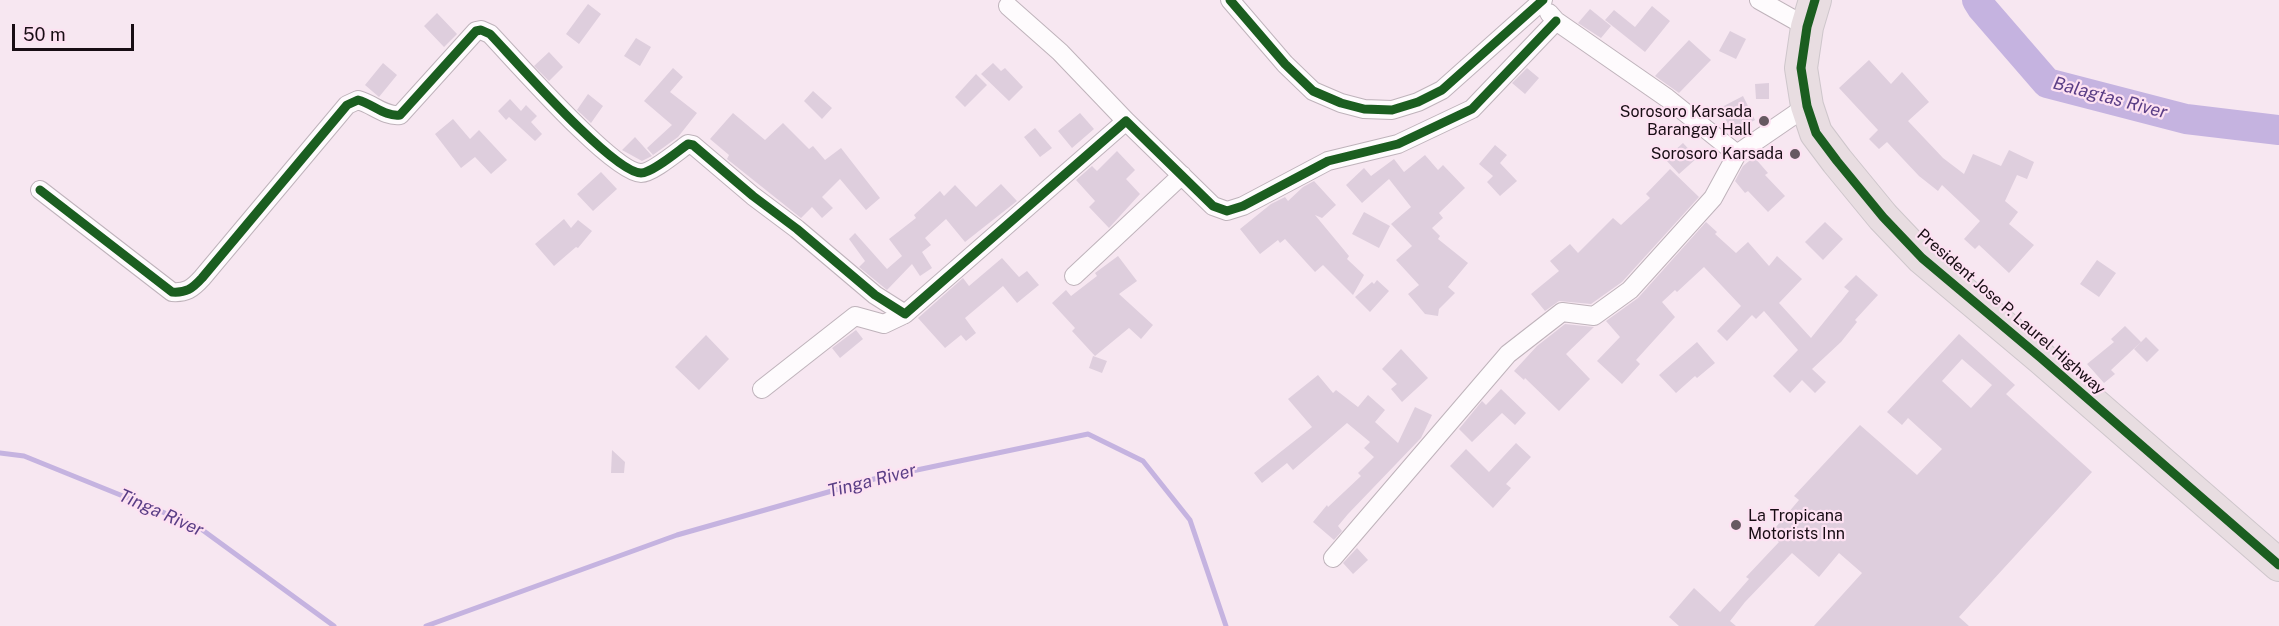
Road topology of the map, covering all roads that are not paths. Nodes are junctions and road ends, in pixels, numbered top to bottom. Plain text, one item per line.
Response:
1 (1230, 0) edge
2 (1759, 0) edge
3 (1540, 1) edge
4 (1008, 6) dead end
5 (1811, 13) edge
6 (1556, 21) junction
7 (1807, 106) junction
8 (1126, 121) junction
9 (1737, 154) junction
10 (1182, 176) junction
11 (40, 190) dead end
12 (1074, 276) dead end
13 (905, 314) junction
14 (762, 389) dead end
15 (1333, 558) dead end
16 (2279, 565) edge

1 - 3 street
2 - 5 street
3 - 6 street
4 - 8 street
5 - 7 highway, President Jose P. Laurel Highway
6 - 9 street
6 - 10 street
7 - 9 street
7 - 16 highway, President Jose P. Laurel Highway
8 - 10 street
8 - 13 street
9 - 15 street
10 - 12 street
11 - 13 street
13 - 14 street

